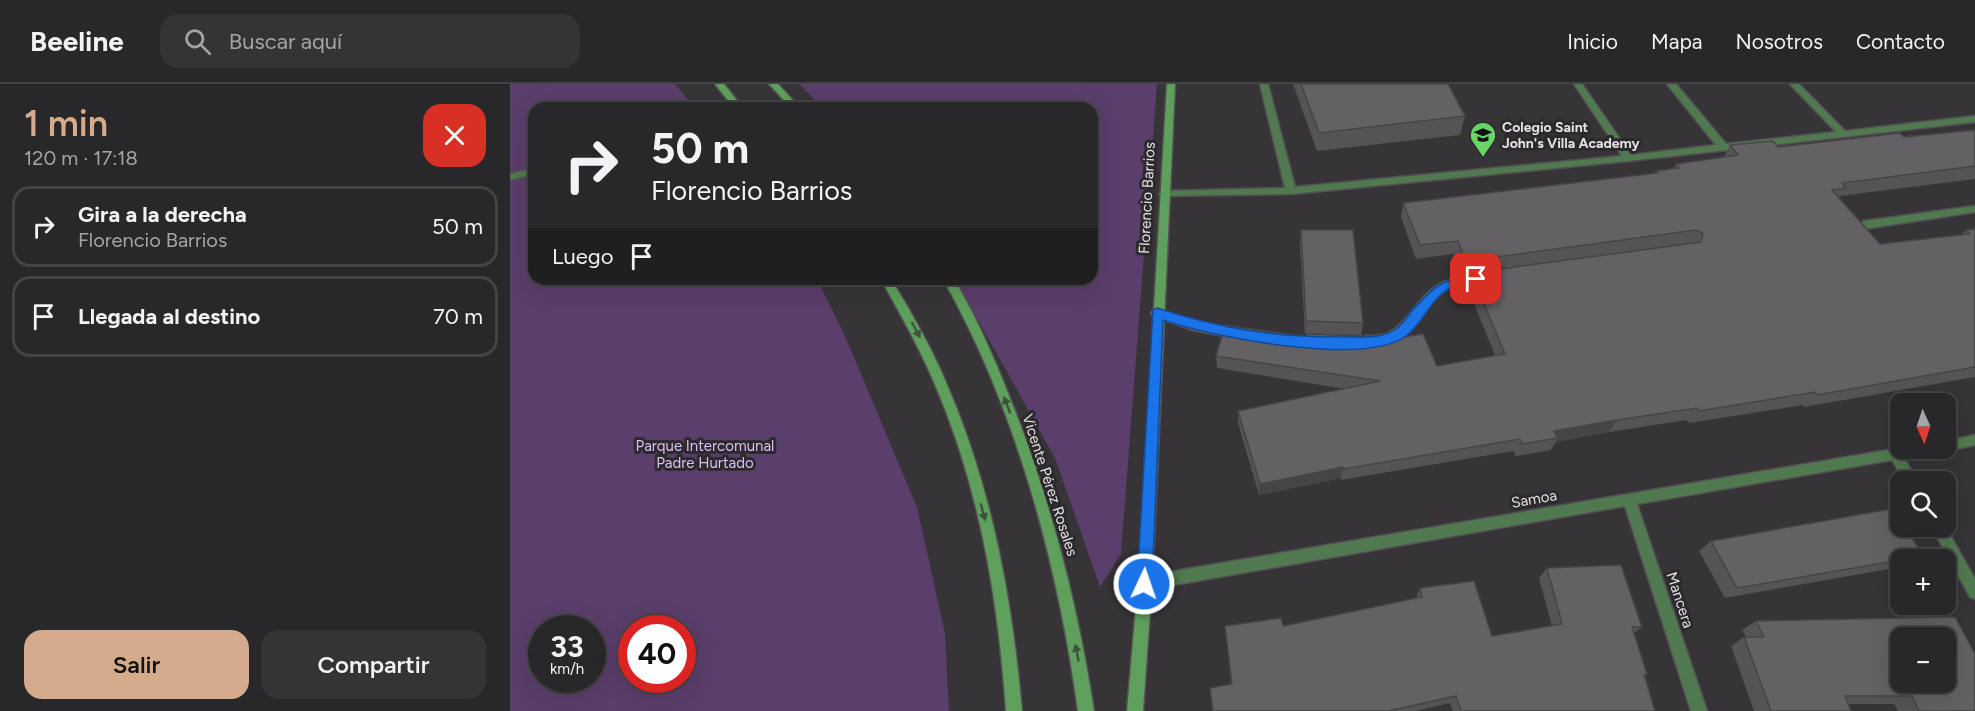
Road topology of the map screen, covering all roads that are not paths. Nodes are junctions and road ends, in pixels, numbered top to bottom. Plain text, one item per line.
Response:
1 (719, 84) edge
2 (773, 84) edge
3 (1171, 84) edge
4 (1264, 84) edge
5 (1578, 84) edge
6 (1671, 84) edge
7 (1794, 84) edge
8 (734, 102) edge
9 (790, 102) edge
10 (1975, 119) edge
11 (1842, 133) junction
12 (1723, 147) junction
13 (1628, 158) junction
14 (528, 172) edge
15 (510, 177) edge
16 (1291, 191) junction
17 (1164, 194) junction
18 (1975, 209) edge
19 (1864, 225) edge
20 (1500, 276) edge
21 (889, 285) edge
22 (952, 285) edge
23 (1157, 313) junction
24 (1256, 337) edge
25 (1335, 342) edge
26 (1975, 440) edge
27 (1956, 444) edge
28 (1890, 456) edge
29 (1629, 499) junction
30 (1943, 537) edge
31 (1144, 584) junction
32 (1975, 592) edge
33 (1014, 711) edge
34 (1086, 711) edge
35 (1135, 711) edge
36 (1699, 711) edge

1 - 8 main road
2 - 9 main road
3 - 17 main road, Florencio Barrios
4 - 16 street
5 - 13 street
6 - 12 street
7 - 11 street
10 - 11 street
11 - 12 street
12 - 13 street
13 - 16 street
14 - 15 street
16 - 17 street
17 - 23 main road, Florencio Barrios
18 - 19 street
20 - 25 street
21 -> 33 main road
34 -> 22 main road, Vicente Pérez Rosales
23 - 24 street
23 - 31 main road, Florencio Barrios
26 - 27 street
28 - 29 street, Samoa
29 - 31 street, Samoa
29 - 36 street, Mancera
30 - 32 street
31 - 35 main road, Florencio Barrios

